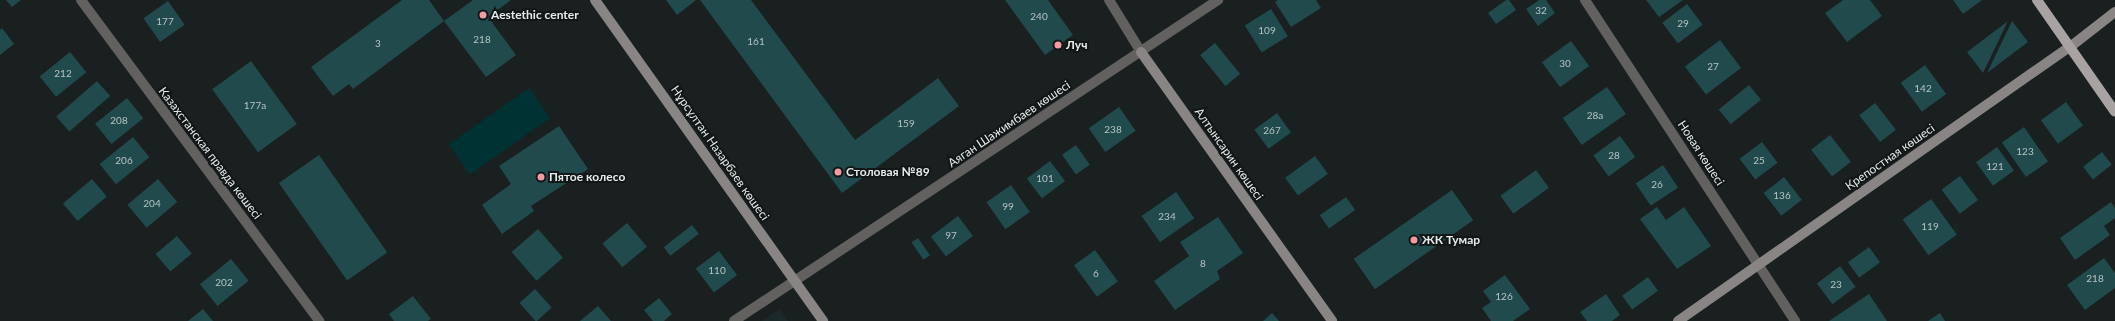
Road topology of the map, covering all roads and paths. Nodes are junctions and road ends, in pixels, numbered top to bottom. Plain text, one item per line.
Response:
1 (81, 0) edge
2 (595, 0) edge
3 (1108, 0) edge
4 (1218, 0) edge
5 (1585, 0) edge
6 (2037, 0) edge
7 (2115, 12) edge
8 (2070, 47) junction
9 (1141, 52) junction
10 (2115, 112) edge
11 (1758, 265) junction
12 (795, 281) junction
13 (319, 321) edge
14 (734, 321) edge
15 (823, 321) edge
16 (1332, 321) edge
17 (1678, 321) edge
18 (1795, 321) edge

1 - 13 street, Казахстанская правда көшесі
2 - 12 street, Нұрсұлтан Назарбаев көшесі
3 - 9 street, Алтынсарин көшесі
4 - 9 street, Аяган Шажимбаев көшесі
5 - 11 street, Новая көшесі
6 - 8 main road
7 - 8 street, Крепостная көшесі
8 - 10 main road
8 - 11 street, Крепостная көшесі
9 - 12 street, Аяган Шажимбаев көшесі
9 - 16 street, Алтынсарин көшесі
11 - 17 street, Крепостная көшесі
11 - 18 street, Новая көшесі
12 - 14 street, Аяган Шажимбаев көшесі
12 - 15 street, Нұрсұлтан Назарбаев көшесі

